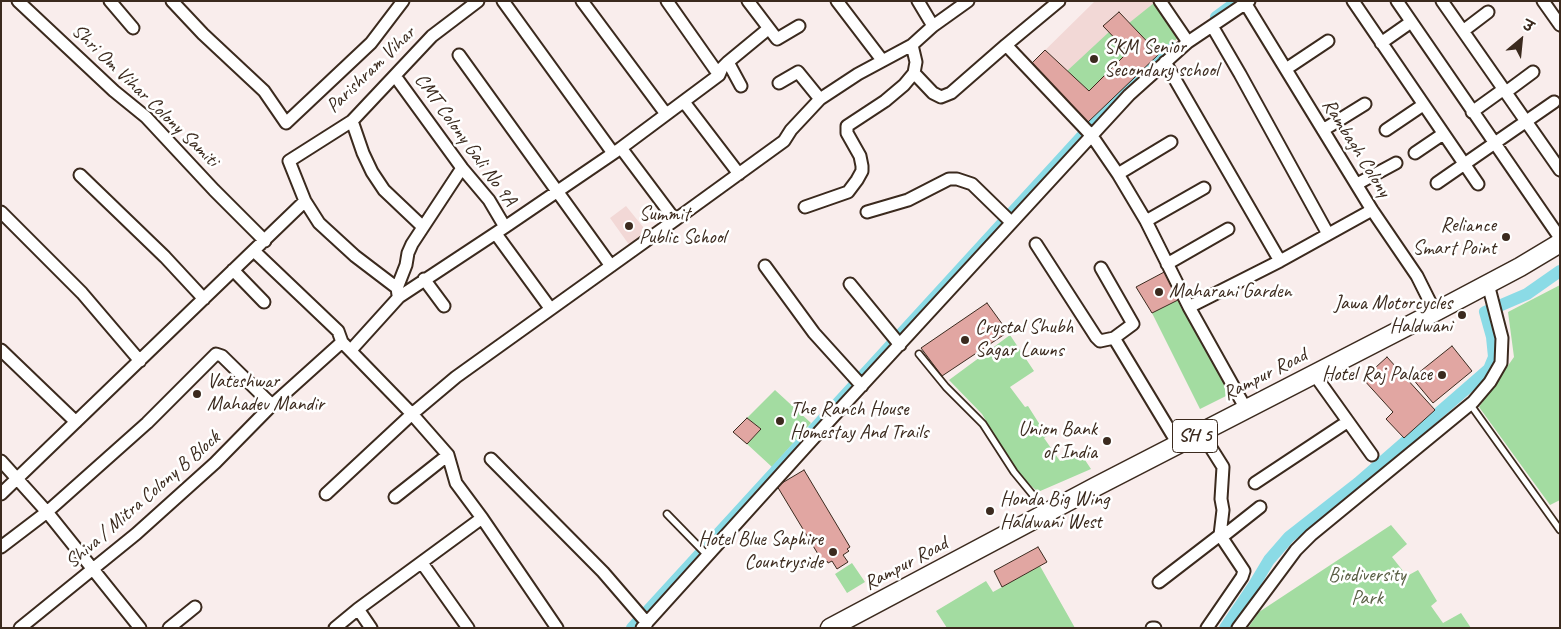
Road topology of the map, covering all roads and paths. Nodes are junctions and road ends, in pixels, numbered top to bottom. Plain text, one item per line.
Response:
1 (18, 1) edge
2 (110, 1) edge
3 (172, 1) edge
4 (403, 1) edge
5 (478, 1) edge
6 (503, 1) edge
7 (582, 1) edge
8 (667, 1) edge
9 (748, 1) edge
10 (837, 1) edge
11 (918, 1) edge
12 (968, 1) edge
13 (1059, 1) edge
14 (1160, 1) edge
15 (1353, 1) edge
16 (1398, 1) edge
17 (1442, 1) edge
18 (1543, 1) edge
19 (1247, 2) edge
20 (1488, 12) dead end
21 (1411, 22) junction
22 (1560, 25) edge
23 (799, 26) dead end
24 (933, 26) junction
25 (1212, 26) junction
26 (133, 28) dead end
27 (768, 29) junction
28 (1463, 31) junction
29 (1186, 39) junction
30 (1328, 41) dead end
31 (1381, 43) junction
32 (912, 45) junction
33 (1006, 46) junction
34 (459, 55) dead end
35 (882, 60) junction
36 (728, 62) junction
37 (1165, 62) junction
38 (1286, 69) junction
39 (1533, 72) dead end
40 (914, 73) junction
41 (395, 76) junction
42 (719, 76) junction
43 (779, 83) dead end
44 (741, 86) dead end
45 (1505, 91) junction
46 (820, 99) junction
47 (684, 102) junction
48 (1554, 102) dead end
49 (1365, 104) dead end
50 (1422, 105) junction
51 (1472, 112) junction
52 (666, 114) junction
53 (352, 121) junction
54 (1525, 121) junction
55 (1323, 130) junction
56 (1386, 130) dead end
57 (1088, 132) junction
58 (1442, 134) junction
59 (1171, 142) dead end
60 (1494, 143) junction
61 (617, 150) junction
62 (1415, 153) dead end
63 (1396, 163) dead end
64 (1464, 164) junction
65 (462, 168) junction
66 (1560, 170) edge
67 (739, 174) junction
68 (1118, 174) junction
69 (80, 175) dead end
70 (1437, 183) dead end
71 (1357, 184) junction
72 (1478, 184) dead end
73 (1204, 188) dead end
74 (558, 191) junction
75 (305, 201) junction
76 (805, 207) dead end
77 (1372, 210) junction
78 (1, 212) edge
79 (867, 212) dead end
80 (675, 220) junction
81 (1009, 220) junction
82 (1146, 221) junction
83 (423, 226) junction
84 (1228, 229) dead end
85 (500, 230) junction
86 (1328, 234) junction
87 (1560, 238) edge
88 (265, 241) junction
89 (1560, 243) edge
90 (1036, 244) dead end
91 (254, 251) junction
92 (1280, 261) junction
93 (1167, 264) junction
94 (611, 266) junction
95 (765, 266) dead end
96 (1101, 268) dead end
97 (234, 270) junction
98 (424, 279) junction
99 (850, 284) dead end
100 (1488, 284) junction
101 (398, 293) junction
102 (204, 299) junction
103 (264, 302) dead end
104 (444, 306) dead end
105 (1189, 307) junction
106 (550, 308) junction
107 (1435, 312) junction
108 (1114, 338) junction
109 (342, 342) junction
110 (897, 342) junction
111 (1, 350) edge
112 (351, 350) junction
113 (919, 354) dead end
114 (140, 361) junction
115 (1314, 374) junction
116 (859, 383) junction
117 (1470, 404) junction
118 (272, 405) junction
119 (1246, 409) junction
120 (412, 414) junction
121 (76, 422) junction
122 (1347, 422) junction
123 (1201, 432) junction
124 (1178, 444) junction
125 (448, 455) junction
126 (1372, 455) dead end
127 (491, 459) dead end
128 (1, 461) edge
129 (19, 479) junction
130 (1255, 484) dead end
131 (1, 494) edge
132 (326, 494) dead end
133 (395, 497) dead end
134 (1260, 507) dead end
135 (47, 512) junction
136 (1047, 512) junction
137 (667, 514) dead end
138 (482, 518) junction
139 (1560, 530) edge
140 (1221, 536) junction
141 (1, 547) edge
142 (704, 552) junction
143 (422, 563) junction
144 (94, 570) junction
145 (1159, 582) dead end
146 (195, 607) dead end
147 (358, 609) junction
148 (642, 621) edge
149 (20, 628) edge
150 (140, 628) edge
151 (168, 628) edge
152 (335, 628) edge
153 (371, 628) edge
154 (468, 628) edge
155 (557, 628) edge
156 (830, 628) edge
157 (1207, 628) edge
158 (1238, 628) edge

1 - 88 street, Shri Om Vihar Colony Samiti
2 - 26 street
3 - 4 street
5 - 41 street, Parishram Vihar
6 - 61 street
7 - 52 street
8 - 42 street
9 - 27 street
10 - 35 street
11 - 24 street
12 - 24 street
13 - 33 street
14 - 29 street
15 - 31 street
16 - 21 street
17 - 28 street
18 - 22 street
19 - 25 street
19 - 38 street, Rambagh Colony
20 - 28 street
21 - 31 street
21 - 51 street
23 - 27 street
24 - 32 street
25 - 29 street
25 - 86 street
27 - 36 street
28 - 45 street
29 - 37 street
30 - 38 street
31 - 50 street
32 - 35 street
32 - 40 street
33 - 40 street
33 - 57 street
34 - 74 street
35 - 46 street
36 - 42 street
36 - 44 street
37 - 57 street
37 - 92 street
38 - 55 street, Rambagh Colony
39 - 45 street
40 - 76 street
41 - 53 street, Parishram Vihar
41 - 65 street, CMT Colony Gali No 9A
42 - 47 street
43 - 46 street
45 - 51 street
45 - 54 street
46 - 67 street
47 - 52 street
47 - 67 street
48 - 54 street
49 - 55 street
50 - 56 street
50 - 58 street
51 - 60 street
52 - 61 street
53 - 75 street, Parishram Vihar
53 - 83 street
54 - 60 street
54 - 66 street
55 - 71 street, Rambagh Colony
57 - 68 street
57 - 81 street
58 - 62 street
58 - 64 street
59 - 68 street
60 - 64 street
60 - 87 street
61 - 74 street
61 - 80 street
63 - 71 street
64 - 70 street
64 - 72 street
65 - 83 street
65 - 85 street, CMT Colony Gali No 9A
67 - 80 street
68 - 82 street
69 - 102 street
71 - 77 street, Rambagh Colony
73 - 82 street
74 - 85 street
74 - 94 street
75 - 88 street
75 - 101 street
77 - 86 street
77 - 107 street, Rambagh Colony
78 - 114 street
79 - 81 street
80 - 94 street
81 - 110 street
82 - 93 street
83 - 101 street
84 - 93 street
85 - 98 street
85 - 106 street, CMT Colony Gali No 9A
86 - 92 street
88 - 91 street
89 - 100 main road, Rampur Road / SH 5
90 - 108 street
91 - 97 street
91 - 109 street
92 - 105 street
93 - 105 street
94 - 106 street
95 - 116 street
96 - 108 street
97 - 102 street
97 - 103 street
98 - 101 street
98 - 104 street
99 - 110 street
100 - 107 main road, Rampur Road / SH 5
100 - 117 street
101 - 112 street
102 - 114 street
105 - 119 street
106 - 120 street
107 - 115 main road, Rampur Road / SH 5
108 - 124 street
109 - 112 street
109 - 118 street, Shiva / Mitra Colony B Block
110 - 116 street
111 - 121 street
112 - 120 street
113 - 136 lane
114 - 121 street
115 - 119 main road, Rampur Road / SH 5
115 - 122 street
116 - 142 street
117 - 139 lane
117 - 158 street
118 - 135 street
118 - 144 street, Shiva / Mitra Colony B Block
119 - 123 main road, Rampur Road / SH 5
120 - 125 street
120 - 132 street
121 - 129 street
122 - 126 street
122 - 130 street
123 - 124 main road, Rampur Road / SH 5
123 - 140 street
124 - 136 main road, Rampur Road / SH 5
125 - 133 street
125 - 138 street
127 - 148 street
128 - 129 street
129 - 131 street
129 - 135 street
134 - 140 street
135 - 141 street
135 - 144 street
136 - 156 main road, Rampur Road / SH 5
137 - 142 lane
138 - 143 street
138 - 155 street
140 - 145 street
140 - 157 street
142 - 148 street
143 - 147 street
143 - 154 street
144 - 149 street, Shiva / Mitra Colony B Block
144 - 150 street
146 - 151 street
147 - 152 street
147 - 153 street

